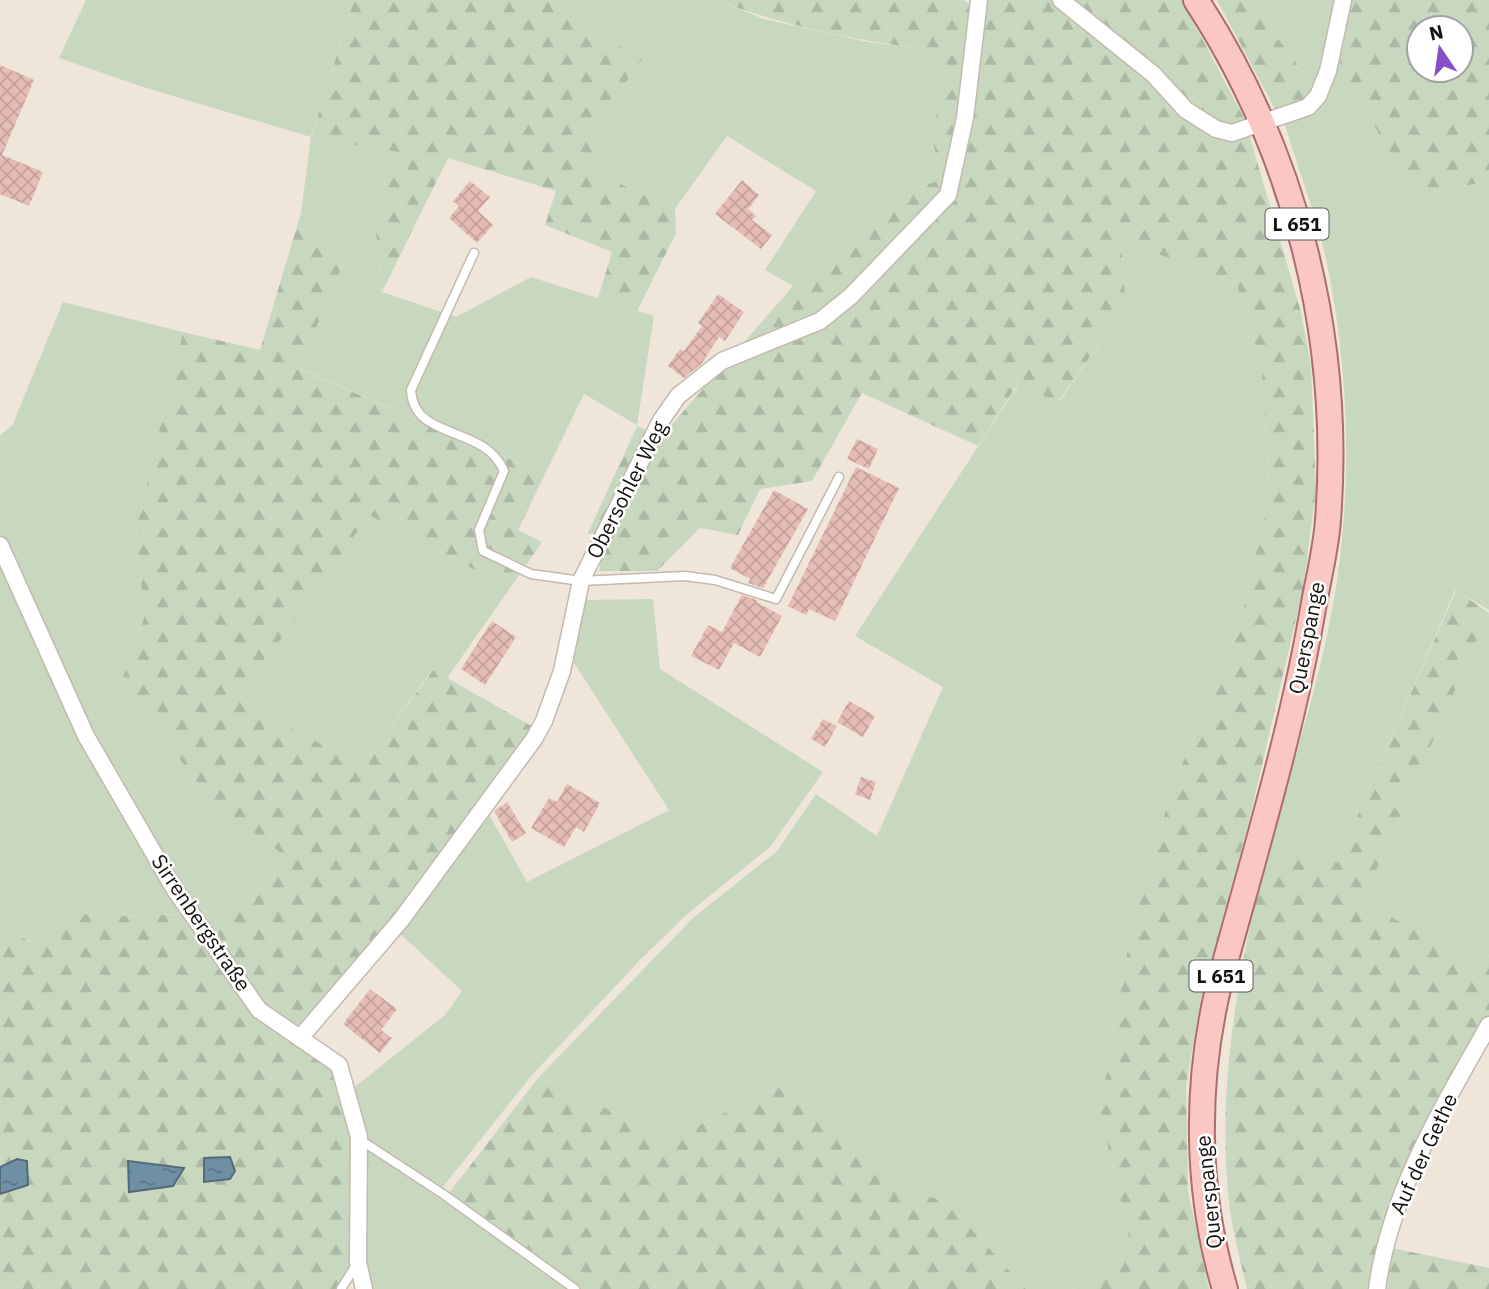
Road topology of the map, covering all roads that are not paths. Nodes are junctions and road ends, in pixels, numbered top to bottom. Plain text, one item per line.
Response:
1 (979, 0) edge
2 (1061, 0) edge
3 (1196, 0) edge
4 (1343, 0) edge
5 (1263, 124) junction
6 (474, 253) dead end
7 (839, 477) dead end
8 (0, 545) edge
9 (581, 581) junction
10 (1489, 1025) edge
11 (300, 1038) junction
12 (359, 1139) junction
13 (358, 1262) junction
14 (341, 1289) edge
15 (364, 1289) edge
16 (575, 1289) edge
17 (1225, 1289) edge
18 (1377, 1289) edge

1 - 9 street, Obersohler Weg
2 - 5 street
3 - 5 main road, Querspange / L 651
4 - 5 street
5 - 17 main road, Querspange / L 651
6 - 9 lane
7 - 9 lane
8 - 11 street, Sirrenbergstraße
9 - 11 street, Obersohler Weg
10 - 18 street, Auf der Gethe
11 - 12 street, Sirrenbergstraße
12 - 13 street, Sirrenbergstraße
12 - 16 lane
13 - 14 lane
13 - 15 street, Sirrenbergstraße

